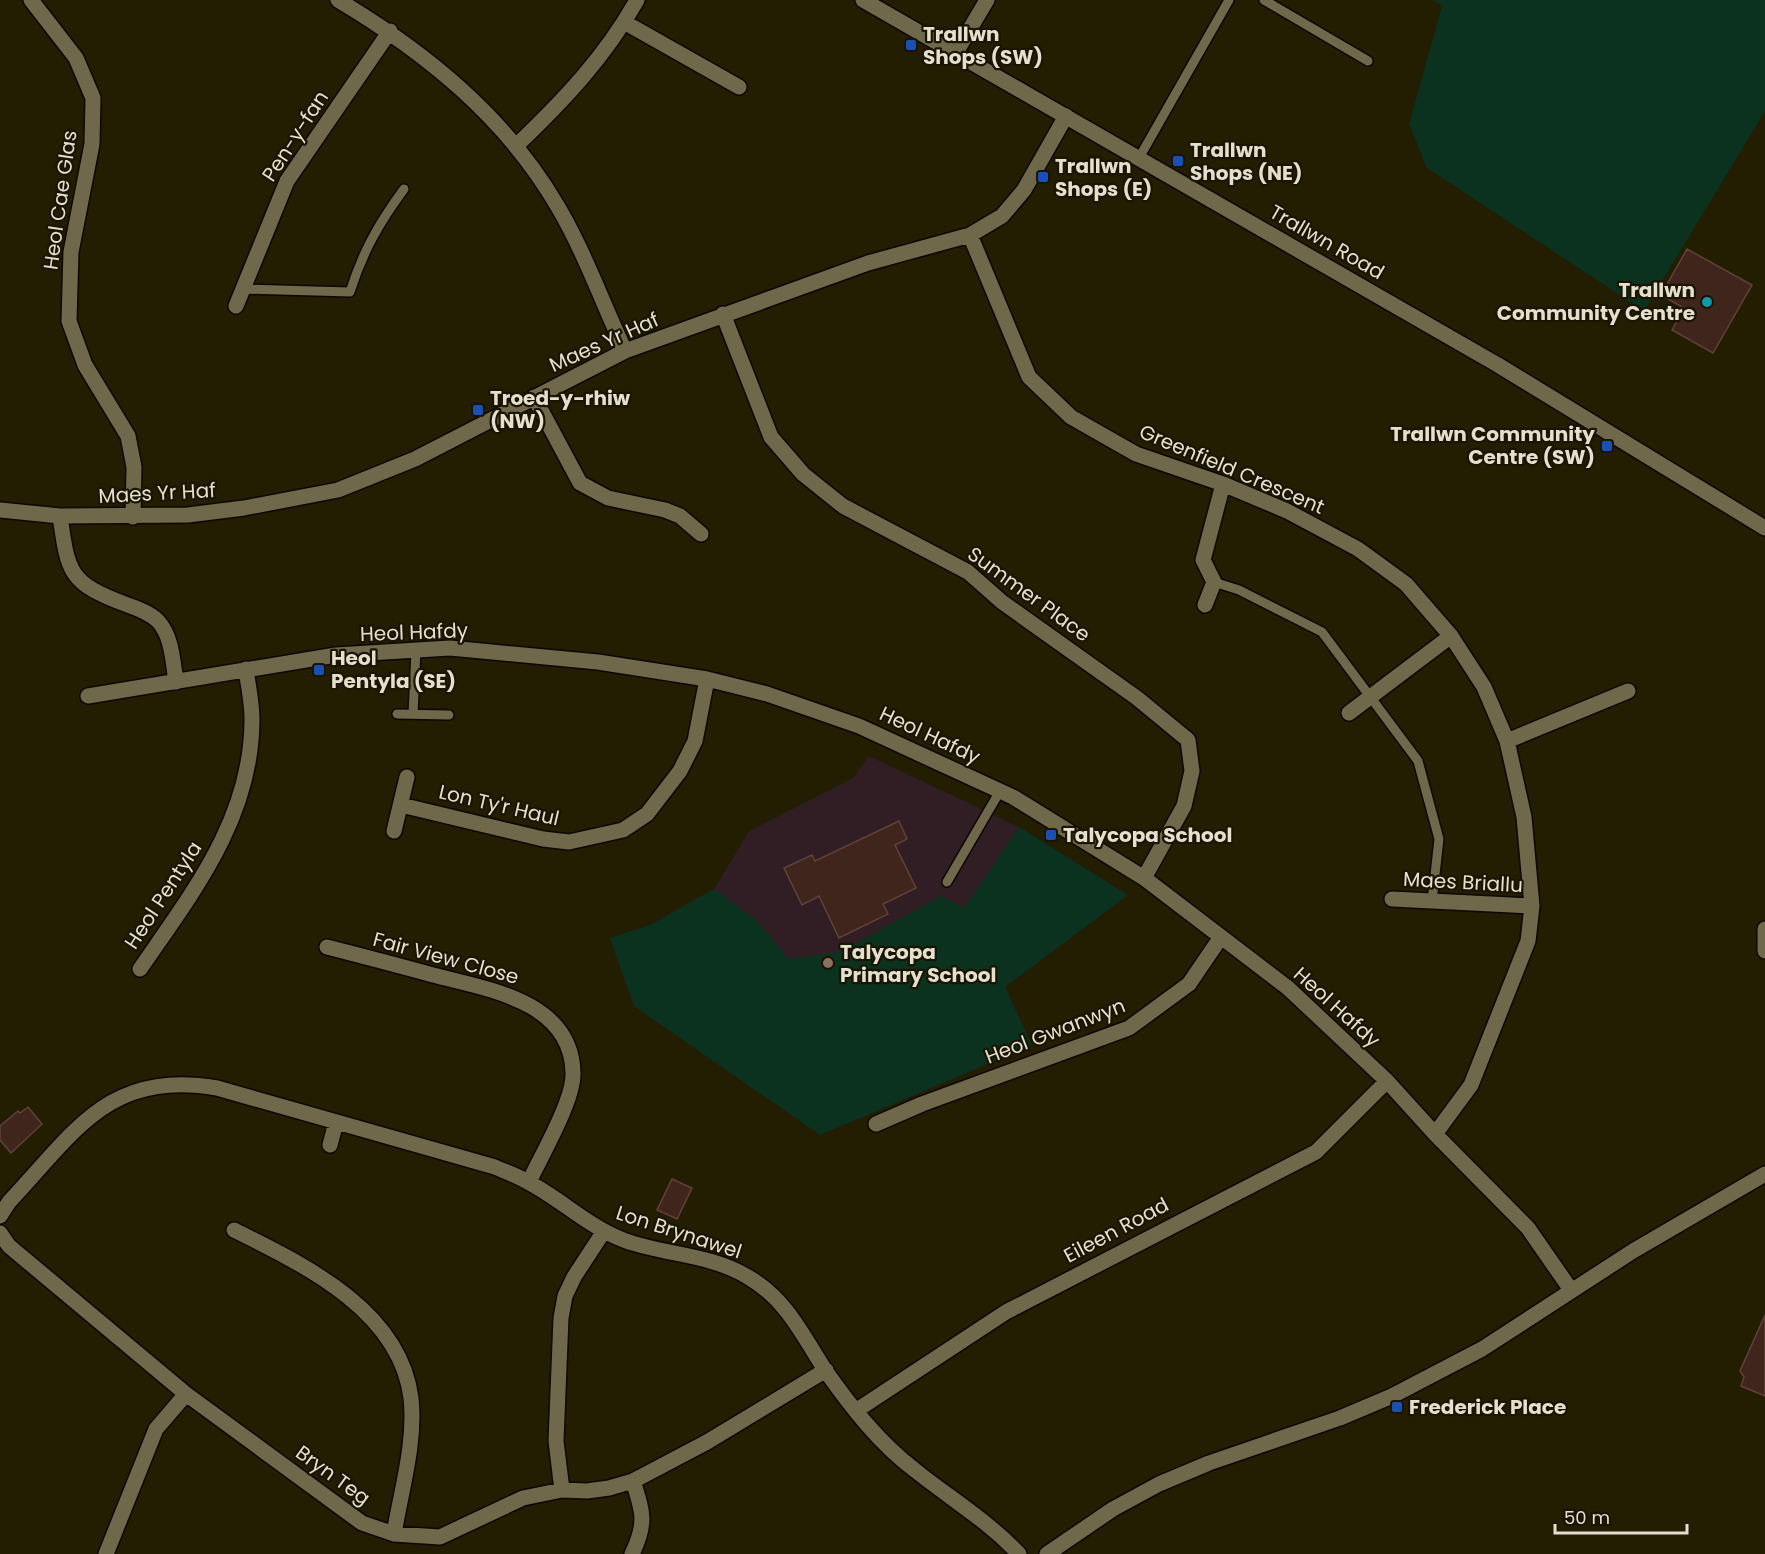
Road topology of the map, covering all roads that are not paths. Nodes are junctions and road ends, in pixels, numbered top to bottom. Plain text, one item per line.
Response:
1 (31, 0) edge
2 (338, 0) edge
3 (637, 0) edge
4 (863, 0) edge
5 (987, 0) edge
6 (1228, 0) edge
7 (1264, 0) edge
8 (624, 22) junction
9 (390, 31) junction
10 (955, 54) junction
11 (1368, 61) dead end
12 (739, 87) dead end
13 (1066, 116) junction
14 (517, 145) junction
15 (1139, 158) junction
16 (404, 189) dead end
17 (970, 235) junction
18 (242, 289) junction
19 (236, 306) dead end
20 (723, 314) junction
21 (625, 351) junction
22 (534, 397) junction
23 (1223, 484) junction
24 (0, 510) edge
25 (60, 516) junction
26 (133, 518) junction
27 (1765, 528) edge
28 (701, 534) dead end
29 (1214, 582) junction
30 (1204, 605) dead end
31 (1451, 636) junction
32 (416, 650) junction
33 (246, 669) junction
34 (707, 679) junction
35 (176, 682) junction
36 (1628, 691) dead end
37 (88, 696) dead end
38 (1370, 696) junction
39 (1349, 713) dead end
40 (397, 714) dead end
41 (413, 714) junction
42 (449, 715) dead end
43 (1507, 741) junction
44 (407, 777) dead end
45 (1000, 791) junction
46 (401, 805) junction
47 (394, 831) dead end
48 (1144, 878) junction
49 (947, 882) dead end
50 (1392, 899) dead end
51 (1432, 901) junction
52 (1532, 906) junction
53 (1765, 929) edge
54 (1221, 937) junction
55 (327, 947) dead end
56 (1765, 951) edge
57 (140, 969) dead end
58 (1387, 1081) junction
59 (336, 1122) junction
60 (876, 1124) dead end
61 (1435, 1134) junction
62 (330, 1145) dead end
63 (1765, 1174) edge
64 (529, 1182) junction
65 (0, 1216) edge
66 (234, 1230) dead end
67 (604, 1231) junction
68 (0, 1233) edge
69 (1571, 1290) junction
70 (826, 1370) junction
71 (186, 1394) junction
72 (857, 1410) junction
73 (633, 1481) junction
74 (561, 1490) junction
75 (394, 1534) junction
76 (106, 1554) edge
77 (632, 1554) edge
78 (1019, 1554) edge
79 (1047, 1554) edge

1 - 26 street, Heol Cae Glas
2 - 9 street
3 - 8 street
4 - 10 street, Trallwn Road
5 - 10 street
6 - 15 lane
7 - 11 lane
8 - 12 street
8 - 14 street
9 - 14 street
9 - 18 street, Pen-y-fan
10 - 13 street, Trallwn Road
13 - 15 street, Trallwn Road
13 - 17 street, Maes Yr Haf
14 - 21 street
15 - 27 street, Trallwn Road
16 - 18 lane
17 - 20 street, Maes Yr Haf
17 - 23 street, Greenfield Crescent
18 - 19 street, Pen-y-fan
20 - 21 street, Maes Yr Haf
20 - 48 street, Summer Place
21 - 22 street, Maes Yr Haf
22 - 26 street, Maes Yr Haf
22 - 28 street
23 - 29 street
23 - 31 street, Greenfield Crescent
24 - 25 street, Maes Yr Haf
25 - 26 street, Maes Yr Haf
25 - 35 street
29 - 30 street
29 - 38 lane
31 - 38 street
31 - 43 street, Greenfield Crescent
32 - 33 street, Heol Hafdy
32 - 34 street, Heol Hafdy
32 - 41 lane
33 - 35 street, Heol Hafdy
33 - 57 street, Heol Pentyla
34 - 45 street, Heol Hafdy
34 - 46 street, Lon Ty'r Haul
35 - 37 street, Heol Hafdy
36 - 43 street
38 - 39 street
38 - 51 lane
40 - 41 lane
41 - 42 lane
43 - 52 street, Greenfield Crescent
44 - 46 street
45 - 48 street, Heol Hafdy
45 - 49 lane
46 - 47 street
48 - 54 street, Heol Hafdy
50 - 51 street, Maes Briallu
51 - 52 street, Maes Briallu
52 - 61 street, Greenfield Crescent
53 - 56 street
54 - 58 street, Heol Hafdy
54 - 60 street, Heol Gwanwyn
55 - 64 street, Fair View Close
58 - 61 street, Heol Hafdy
58 - 72 street, Eileen Road
59 - 62 street
59 - 64 street, Lon Brynawel
59 - 65 street, Lon Brynawel
61 - 69 street, Heol Hafdy
63 - 69 street
64 - 67 street, Lon Brynawel
66 - 75 street
67 - 70 street, Lon Brynawel
67 - 74 street
68 - 71 street, Bryn Teg
69 - 79 street
70 - 72 street, Lon Brynawel
70 - 73 street, Bryn Teg
71 - 75 street, Bryn Teg
71 - 76 street
72 - 78 street, Lon Brynawel
73 - 74 street, Bryn Teg
73 - 77 street
74 - 75 street, Bryn Teg

